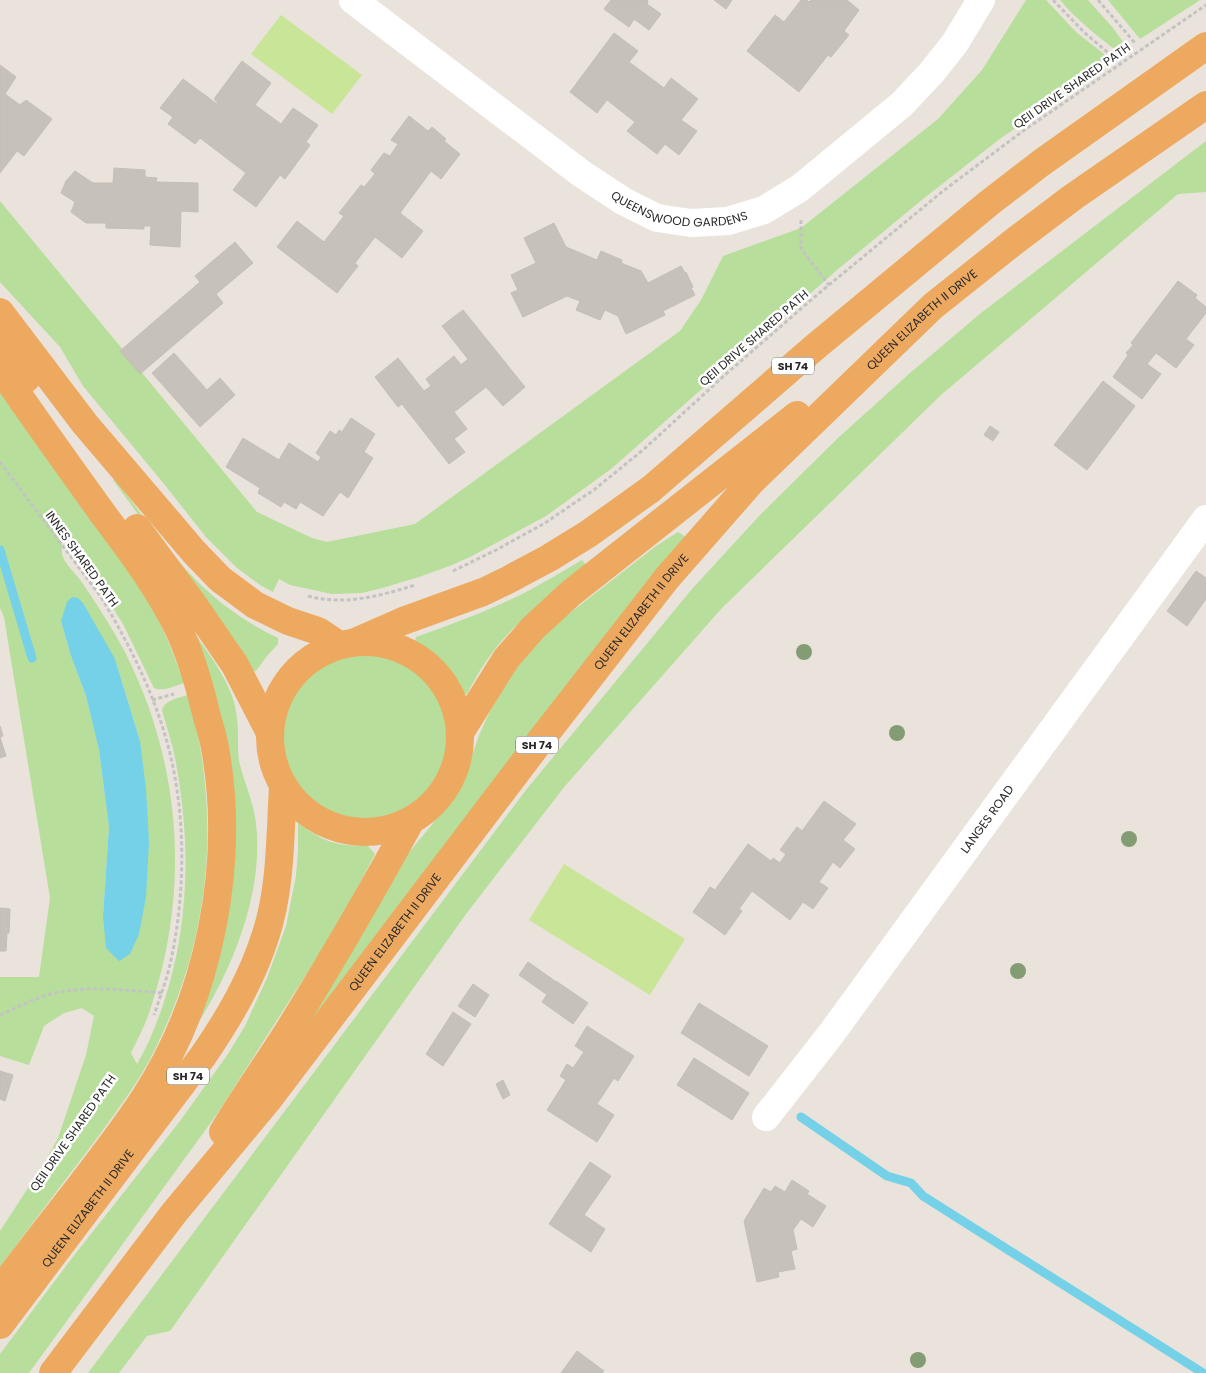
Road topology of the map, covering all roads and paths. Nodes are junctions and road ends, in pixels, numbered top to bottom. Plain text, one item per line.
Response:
1 (353, 0) edge
2 (981, 0) edge
3 (1053, 0) edge
4 (1098, 0) edge
5 (1206, 5) edge
6 (1135, 43) dead end
7 (1206, 46) edge
8 (1120, 63) junction
9 (1204, 107) edge
10 (801, 220) dead end
11 (829, 285) junction
12 (932, 306) junction
13 (0, 312) edge
14 (0, 345) edge
15 (0, 368) edge
16 (0, 462) edge
17 (1206, 519) edge
18 (452, 571) dead end
19 (421, 582) dead end
20 (301, 594) dead end
21 (347, 643) junction
22 (269, 731) junction
23 (460, 731) junction
24 (283, 787) junction
25 (410, 822) junction
26 (162, 993) junction
27 (0, 1015) edge
28 (152, 1019) dead end
29 (766, 1117) dead end
30 (174, 1212) junction
31 (0, 1290) edge
32 (0, 1325) edge
33 (53, 1373) edge

1 - 2 street, QUEENSWOOD GARDENS
3 - 8 path
4 - 6 path
5 - 8 path, QEII DRIVE SHARED PATH
7 - 21 highway, SH 74
8 - 11 path, QEII DRIVE SHARED PATH
9 - 12 highway, QUEEN ELIZABETH II DRIVE / SH 74
10 - 11 path
11 - 18 path, QEII DRIVE SHARED PATH
12 - 23 highway, SH 74
12 - 30 highway, QUEEN ELIZABETH II DRIVE / SH 74
13 - 21 highway
14 - 22 highway
15 - 31 highway
16 - 26 path, INNES SHARED PATH
17 - 29 street, LANGES ROAD
19 - 20 path
21 - 22 highway, SH 74
21 - 23 highway, SH 74
22 - 24 highway, SH 74
23 - 25 highway, SH 74
24 - 25 highway, SH 74
24 - 32 highway, QUEEN ELIZABETH II DRIVE / SH 74
25 - 30 highway, QUEEN ELIZABETH II DRIVE / SH 74
26 - 27 path
26 - 28 path
30 - 33 highway, QUEEN ELIZABETH II DRIVE / SH 74

